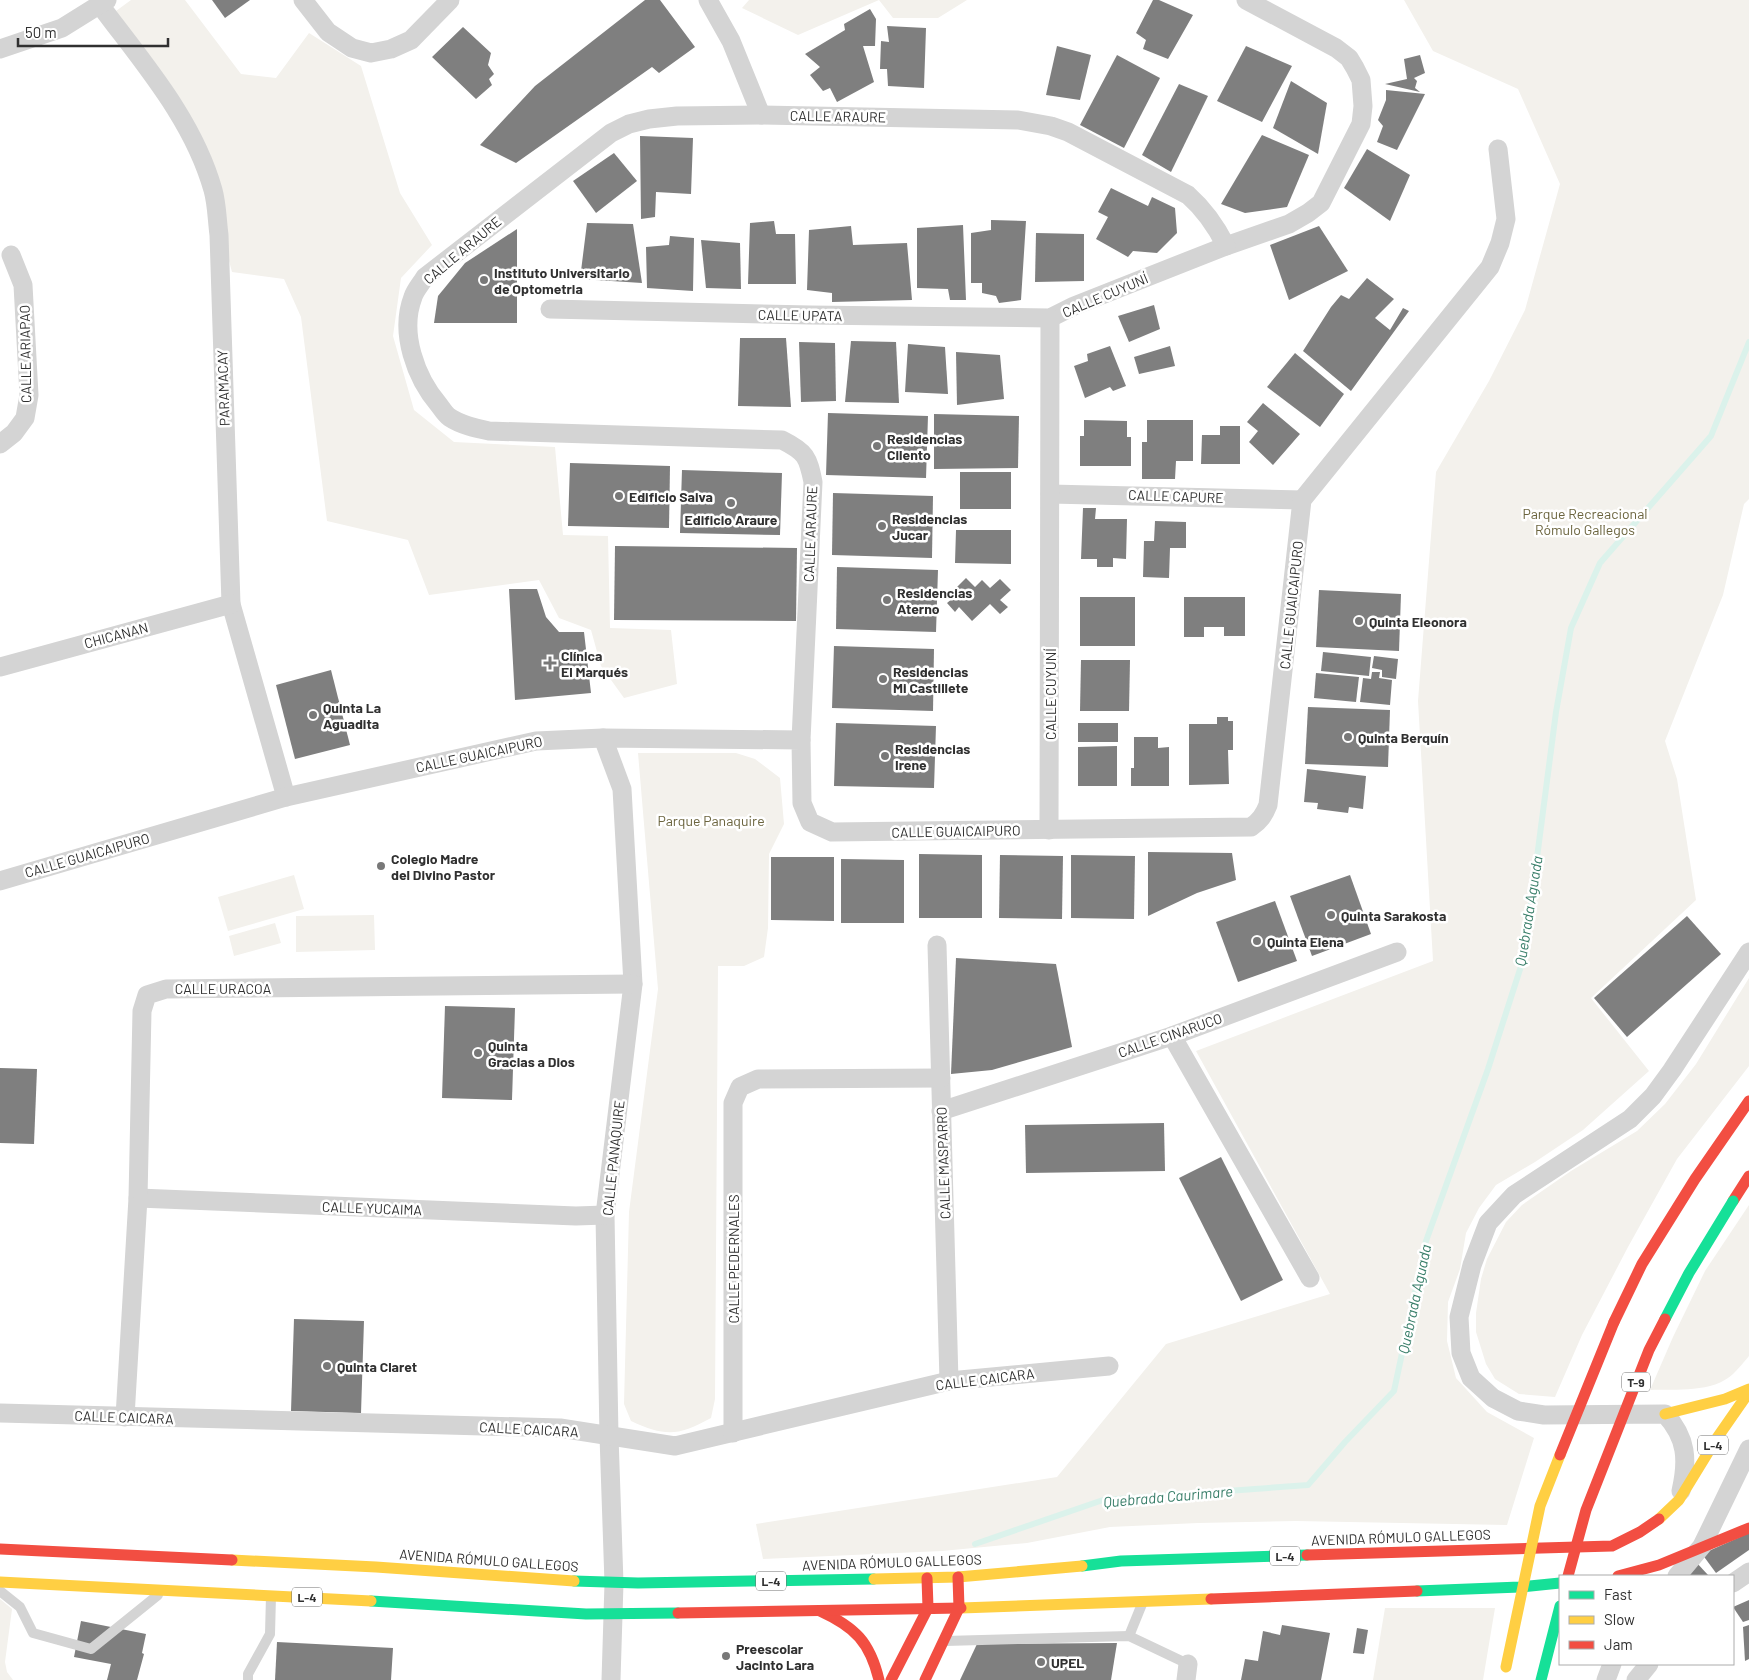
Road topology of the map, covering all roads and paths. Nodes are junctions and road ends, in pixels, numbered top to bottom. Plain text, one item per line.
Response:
1 (303, 0) edge
2 (450, 0) edge
3 (708, 0) edge
4 (1246, 0) edge
5 (103, 3) edge
6 (0, 49) edge
7 (761, 114) junction
8 (1498, 149) dead end
9 (1226, 246) junction
10 (11, 255) dead end
11 (550, 309) dead end
12 (1050, 318) junction
13 (0, 444) edge
14 (1050, 494) junction
15 (1302, 500) junction
16 (231, 604) junction
17 (0, 667) edge
18 (603, 738) junction
19 (802, 740) junction
20 (286, 797) junction
21 (1050, 830) junction
22 (0, 881) edge
23 (937, 945) dead end
24 (1397, 952) dead end
25 (1749, 952) edge
26 (633, 984) junction
27 (1172, 1036) junction
28 (941, 1078) junction
29 (1749, 1101) edge
30 (941, 1112) junction
31 (1749, 1176) edge
32 (138, 1198) junction
33 (605, 1215) junction
34 (1310, 1278) dead end
35 (1109, 1366) dead end
36 (949, 1381) junction
37 (1749, 1390) edge
38 (0, 1413) edge
39 (1665, 1414) junction
40 (125, 1417) junction
41 (733, 1433) junction
42 (609, 1436) junction
43 (1749, 1449) edge
44 (1679, 1500) junction
45 (1749, 1528) edge
46 (1702, 1546) junction
47 (0, 1549) edge
48 (1749, 1572) edge
49 (1568, 1575) edge
50 (1622, 1575) edge
51 (1677, 1575) edge
52 (958, 1577) junction
53 (928, 1578) junction
54 (0, 1582) edge
55 (1734, 1582) edge
56 (614, 1583) junction
57 (1559, 1583) edge
58 (164, 1590) junction
59 (0, 1591) edge
60 (271, 1595) junction
61 (1143, 1602) junction
62 (928, 1608) junction
63 (959, 1608) junction
64 (816, 1610) junction
65 (1559, 1610) edge
66 (614, 1614) junction
67 (1129, 1636) junction
68 (944, 1641) junction
69 (1612, 1665) edge
70 (1648, 1665) edge
71 (1187, 1672) edge
72 (248, 1680) edge
73 (611, 1680) edge
74 (879, 1680) edge
75 (891, 1680) edge
76 (925, 1680) edge
77 (1504, 1680) edge
78 (1541, 1680) edge
79 (1606, 1680) edge
80 (1636, 1680) edge

1 - 2 street
3 - 7 street
4 - 9 street, CALLE CUYUNÍ
5 - 6 street
5 - 16 street, PARAMACAY
7 - 9 street, CALLE ARAURE
7 - 19 street, CALLE ARAURE
8 - 15 street
9 - 12 street, CALLE CUYUNÍ
10 - 13 street, CALLE ARIAPAO
11 - 12 street, CALLE UPATA
12 - 14 street, CALLE CUYUNÍ
14 - 15 street, CALLE CAPURE
14 - 21 street, CALLE CUYUNÍ
15 - 21 street, CALLE GUAICAIPURO
16 - 17 street, CHICANAN
16 - 20 street, PARAMACAY
18 - 19 street, CALLE GUAICAIPURO
18 - 20 street, CALLE GUAICAIPURO
18 - 26 street, CALLE PANAQUIRE
19 - 21 street, CALLE GUAICAIPURO
20 - 22 street, CALLE GUAICAIPURO
23 - 28 street, CALLE MASPARRO
24 - 27 street, CALLE CINARUCO
25 - 39 street
26 - 32 street, CALLE URACOA
26 - 33 street, CALLE PANAQUIRE
27 - 30 street, CALLE CINARUCO
27 - 34 street
28 - 30 street, CALLE MASPARRO
28 - 41 street, CALLE PEDERNALES
29 - 77 main road, bridge
30 - 36 street, CALLE MASPARRO
31 - 49 main road, T-9, bridge
32 - 33 street, CALLE YUCAIMA
32 - 40 street, CALLE URACOA
33 - 42 street, CALLE PANAQUIRE
35 - 36 street, CALLE CAICARA
36 - 41 street, CALLE CAICARA
37 - 39 main road
37 - 44 main road, L-4
38 - 40 street, CALLE CAICARA
39 - 44 street
40 - 42 street, CALLE CAICARA
41 - 42 street, CALLE CAICARA
42 - 56 street, CALLE PANAQUIRE
43 - 46 street
44 - 52 main road, AVENIDA RÓMULO GALLEGOS / L-4
45 - 46 main road
46 - 50 main road
46 - 51 street
47 - 56 main road, AVENIDA RÓMULO GALLEGOS / L-4
48 - 55 street
52 - 53 main road, AVENIDA RÓMULO GALLEGOS / L-4
52 - 63 main road
53 - 56 main road, AVENIDA RÓMULO GALLEGOS / L-4
53 - 62 main road
54 - 58 main road, L-4
56 - 66 street, CALLE PANAQUIRE
57 - 61 main road, L-4
58 - 59 lane
58 - 60 main road, L-4
60 - 66 main road, L-4
60 - 72 lane
61 - 63 main road, L-4
61 - 67 lane
62 - 63 main road, L-4
62 - 64 main road, L-4
62 - 75 main road
63 - 68 main road
64 - 66 main road, L-4
64 - 74 main road
65 - 78 main road
66 - 73 street, CALLE PANAQUIRE
67 - 68 lane
67 - 71 lane
68 - 76 main road
69 - 79 street
70 - 80 street

